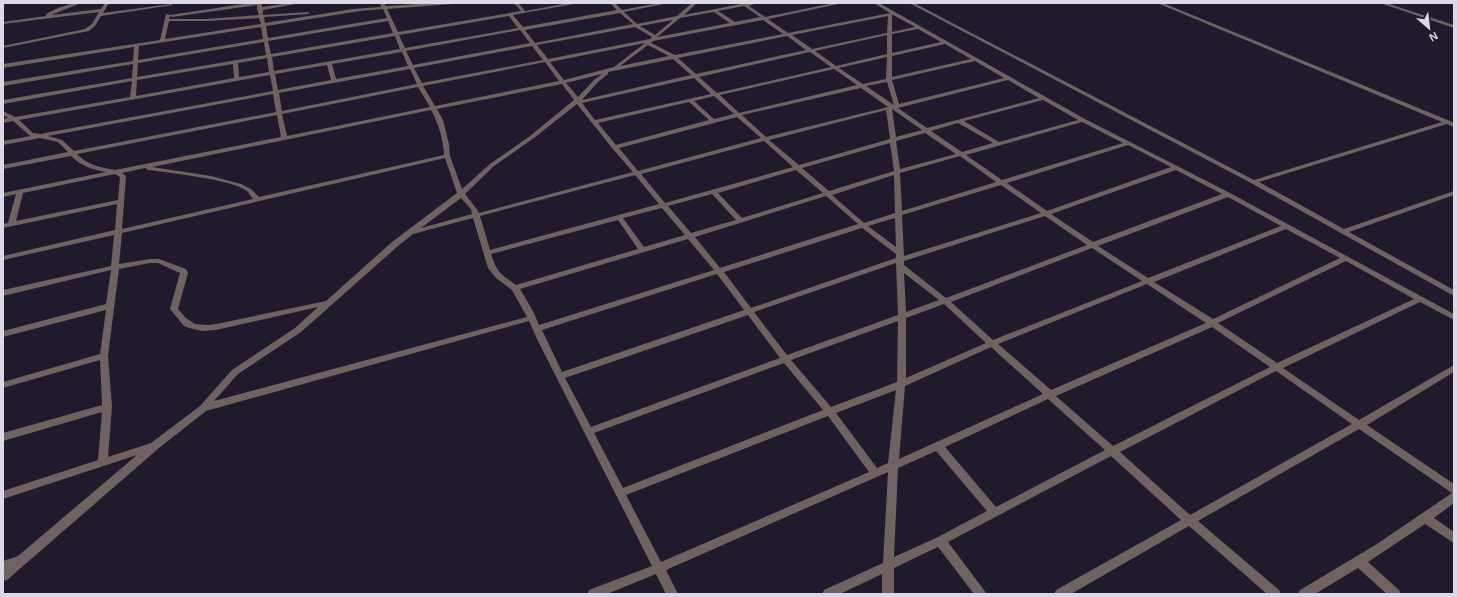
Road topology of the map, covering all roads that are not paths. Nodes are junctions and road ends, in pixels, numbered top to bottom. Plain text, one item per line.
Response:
1 (79, 3) edge
2 (107, 3) edge
3 (299, 3) edge
4 (453, 3) edge
5 (516, 3) edge
6 (577, 3) edge
7 (612, 3) edge
8 (667, 3) edge
9 (695, 3) edge
10 (755, 3) edge
11 (841, 3) edge
12 (876, 3) edge
13 (911, 3) edge
14 (1158, 3) edge
15 (1382, 3) edge
16 (171, 4) edge
17 (434, 4) edge
18 (744, 4) edge
19 (259, 5) edge
20 (223, 6) edge
21 (383, 6) edge
22 (358, 10) junction
23 (620, 11) junction
24 (715, 11) junction
25 (524, 12) junction
26 (100, 13) junction
27 (892, 13) junction
28 (510, 14) junction
29 (260, 16) junction
30 (44, 18) junction
31 (167, 18) junction
32 (677, 18) junction
33 (762, 18) junction
34 (219, 19) junction
35 (389, 19) junction
36 (3, 23) edge
37 (636, 24) junction
38 (734, 24) junction
39 (262, 25) junction
40 (920, 27) junction
41 (1454, 27) edge
42 (521, 29) junction
43 (219, 31) junction
44 (395, 34) junction
45 (890, 34) junction
46 (787, 35) junction
47 (266, 39) junction
48 (162, 40) junction
49 (651, 40) junction
50 (947, 42) junction
51 (533, 44) junction
52 (137, 45) junction
53 (3, 47) edge
54 (404, 50) junction
55 (810, 50) junction
56 (890, 55) junction
57 (269, 56) junction
58 (674, 57) junction
59 (977, 59) junction
60 (136, 61) junction
61 (546, 61) junction
62 (235, 62) junction
63 (329, 63) junction
64 (3, 66) edge
65 (411, 67) junction
66 (836, 68) junction
67 (614, 69) junction
68 (271, 73) junction
69 (695, 75) junction
70 (1009, 78) junction
71 (135, 79) junction
72 (237, 79) junction
73 (889, 79) junction
74 (334, 81) junction
75 (563, 82) junction
76 (3, 84) edge
77 (863, 85) junction
78 (420, 86) junction
79 (275, 92) junction
80 (714, 94) junction
81 (133, 98) junction
82 (1044, 98) junction
83 (690, 100) junction
84 (578, 101) junction
85 (3, 102) edge
86 (431, 108) junction
87 (893, 108) junction
88 (279, 112) junction
89 (3, 113) edge
90 (737, 115) junction
91 (14, 119) junction
92 (959, 120) junction
93 (1083, 120) junction
94 (1454, 120) edge
95 (3, 121) edge
96 (713, 121) junction
97 (594, 122) junction
98 (1446, 122) junction
99 (1454, 125) edge
100 (925, 130) junction
101 (36, 136) junction
102 (284, 138) junction
103 (765, 139) junction
104 (893, 140) junction
105 (3, 143) edge
106 (1129, 143) junction
107 (999, 144) junction
108 (614, 147) junction
109 (72, 154) junction
110 (961, 154) junction
111 (447, 156) junction
112 (3, 167) edge
113 (797, 167) junction
114 (135, 168) junction
115 (1176, 168) junction
116 (112, 172) junction
117 (897, 172) junction
118 (638, 173) junction
119 (1253, 182) junction
120 (1003, 183) junction
121 (20, 191) junction
122 (713, 192) junction
123 (828, 192) junction
124 (461, 194) junction
125 (1228, 194) junction
126 (1454, 194) edge
127 (3, 195) edge
128 (258, 200) junction
129 (121, 201) junction
130 (663, 205) junction
131 (1047, 213) junction
132 (898, 215) junction
133 (475, 216) junction
134 (619, 217) junction
135 (741, 221) junction
136 (11, 225) junction
137 (3, 226) edge
138 (864, 226) junction
139 (1286, 226) junction
140 (119, 231) junction
141 (1343, 232) junction
142 (408, 233) junction
143 (688, 236) junction
144 (1092, 245) junction
145 (642, 250) junction
146 (487, 253) junction
147 (3, 258) edge
148 (1347, 258) junction
149 (900, 260) junction
150 (115, 268) junction
151 (720, 272) junction
152 (1147, 281) junction
153 (515, 288) junction
154 (3, 293) edge
155 (1454, 293) edge
156 (1420, 299) junction
157 (945, 301) junction
158 (329, 303) junction
159 (109, 306) junction
160 (750, 312) junction
161 (902, 316) junction
162 (1454, 317) edge
163 (532, 318) junction
164 (1212, 323) junction
165 (537, 329) junction
166 (3, 334) edge
167 (993, 343) junction
168 (104, 356) junction
169 (785, 359) junction
170 (1276, 367) junction
171 (1454, 368) edge
172 (560, 376) junction
173 (3, 384) edge
174 (901, 384) junction
175 (1049, 395) junction
176 (107, 407) junction
177 (203, 408) junction
178 (829, 411) junction
179 (1360, 424) junction
180 (589, 431) junction
181 (3, 437) edge
182 (156, 446) junction
183 (938, 446) junction
184 (1112, 450) junction
185 (103, 463) junction
186 (893, 466) junction
187 (875, 473) junction
188 (1454, 490) edge
189 (620, 493) junction
190 (3, 495) edge
191 (1454, 497) edge
192 (994, 513) junction
193 (1426, 518) junction
194 (1189, 520) junction
195 (1454, 538) edge
196 (940, 542) junction
197 (24, 559) junction
198 (1360, 562) junction
199 (888, 565) junction
200 (3, 566) edge
201 (659, 568) junction
202 (3, 576) edge
203 (594, 594) edge
204 (672, 594) edge
205 (828, 594) edge
206 (888, 594) edge
207 (980, 594) edge
208 (1060, 594) edge
209 (1275, 594) edge
210 (1304, 594) edge
211 (1395, 594) edge

1 - 30 street
2 - 26 street
3 - 19 street
4 - 17 street
5 - 25 street
6 - 25 street
7 - 23 street
8 - 23 street
9 - 32 street
10 - 18 street
11 - 33 street
12 - 27 street
13 - 119 street
14 - 98 street
15 - 41 street
16 - 26 street
16 - 31 street
17 - 21 street
18 - 24 street
18 - 33 street
19 - 20 street
19 - 29 street
20 - 31 street
21 - 22 street
21 - 35 street
22 - 29 street
22 - 39 street
23 - 37 street
23 - 42 street
24 - 32 street
24 - 38 street
25 - 28 street
26 - 30 street
26 - 53 street
27 - 40 street
27 - 45 street
27 - 46 street
28 - 42 street
28 - 44 street
29 - 34 street
29 - 39 street
30 - 36 street
31 - 34 street
31 - 48 street
32 - 37 street
32 - 49 street
33 - 38 street
33 - 46 street
34 - 43 street
35 - 44 street
35 - 47 street
37 - 49 street
37 - 51 street
38 - 49 street
39 - 43 street
39 - 47 street
40 - 45 street
40 - 50 street
42 - 51 street
42 - 54 street
43 - 48 street
44 - 54 street
44 - 57 street
45 - 55 street
45 - 56 street
46 - 55 street
46 - 58 street
47 - 57 street
47 - 60 street
48 - 52 street
49 - 58 street
49 - 61 street
49 - 67 street
50 - 56 street
50 - 59 street
51 - 61 street
51 - 65 street
52 - 60 street
52 - 64 street
54 - 63 street
54 - 65 street
55 - 66 street
55 - 69 street
56 - 66 street
56 - 73 street
57 - 62 street
57 - 68 street
58 - 67 street
58 - 69 street
59 - 70 street
59 - 73 street
60 - 71 street
60 - 76 street
61 - 75 street
61 - 78 street
62 - 71 street
62 - 72 street
63 - 68 street
63 - 74 street
65 - 74 street
65 - 78 street
66 - 77 street
66 - 80 street
67 - 75 street
67 - 84 street
68 - 72 street
68 - 79 street
69 - 80 street
69 - 84 street
70 - 82 street
70 - 87 street
71 - 81 street
71 - 85 street
72 - 81 street
73 - 77 street
73 - 87 street
74 - 79 street
75 - 84 street
75 - 86 street
77 - 87 street
77 - 90 street
78 - 86 street
78 - 88 street
79 - 88 street
79 - 101 street
80 - 83 street
80 - 90 street
81 - 91 street
82 - 92 street
82 - 93 street
83 - 96 street
83 - 97 street
84 - 97 street
84 - 124 street
86 - 102 street
86 - 111 street
87 - 100 street
87 - 103 street
87 - 104 street
88 - 102 street
88 - 109 street
89 - 91 street
90 - 96 street
90 - 103 street
91 - 95 street
91 - 101 street
92 - 100 street
92 - 107 street
93 - 106 street
93 - 107 street
94 - 98 street
96 - 108 street
97 - 108 street
98 - 99 street
98 - 119 street
100 - 104 street
100 - 110 street
101 - 105 street
101 - 109 street
102 - 114 street
103 - 113 street
103 - 118 street
104 - 113 street
104 - 117 street
106 - 115 street
106 - 120 street
107 - 110 street
108 - 118 street
109 - 112 street
109 - 116 street
110 - 117 street
110 - 120 street
111 - 124 street
111 - 128 street
113 - 122 street
113 - 123 street
114 - 116 street
114 - 128 street
115 - 125 street
115 - 131 street
116 - 121 street
116 - 129 street
117 - 123 street
117 - 132 street
118 - 130 street
118 - 133 street
119 - 141 street
120 - 131 street
120 - 132 street
121 - 127 street
121 - 136 street
122 - 130 street
122 - 135 street
123 - 135 street
123 - 138 street
124 - 133 street
124 - 142 street
125 - 139 street
125 - 144 street
126 - 141 street
128 - 140 street
129 - 136 street
129 - 140 street
130 - 134 street
130 - 143 street
131 - 144 street
131 - 149 street
132 - 138 street
132 - 149 street
133 - 142 street
133 - 146 street
134 - 145 street
134 - 146 street
135 - 143 street
136 - 137 street
138 - 149 street
138 - 151 street
139 - 148 street
139 - 152 street
140 - 147 street
140 - 150 street
141 - 155 street
142 - 158 street
143 - 145 street
143 - 151 street
144 - 152 street
144 - 157 street
145 - 153 street
146 - 153 street
148 - 156 street
148 - 164 street
149 - 157 street
149 - 160 street
149 - 161 street
150 - 154 street
150 - 158 street
150 - 159 street
151 - 160 street
151 - 165 street
152 - 164 street
152 - 167 street
153 - 163 street
156 - 162 street
156 - 170 street
157 - 161 street
157 - 167 street
158 - 177 street
159 - 166 street
159 - 168 street
160 - 169 street
160 - 172 street
161 - 169 street
161 - 174 street
163 - 165 street
163 - 177 street
164 - 170 street
164 - 175 street
165 - 172 street
167 - 174 street
167 - 175 street
168 - 173 street
168 - 176 street
169 - 178 street
169 - 180 street
170 - 179 street
170 - 184 street
171 - 179 street
172 - 180 street
174 - 178 street
174 - 186 street
175 - 183 street
175 - 184 street
176 - 181 street
176 - 185 street
177 - 182 street
178 - 187 street
178 - 189 street
179 - 188 street
179 - 194 street
180 - 189 street
182 - 185 street
182 - 197 street
183 - 186 street
183 - 192 street
184 - 192 street
184 - 194 street
185 - 190 street
186 - 187 street
186 - 199 street
187 - 201 street
189 - 201 street
191 - 193 street
192 - 196 street
193 - 195 street
193 - 198 street
194 - 208 street
194 - 209 street
196 - 199 street
196 - 207 street
197 - 200 street
197 - 202 street
198 - 210 street
198 - 211 street
199 - 205 street
199 - 206 street
201 - 203 street
201 - 204 street

